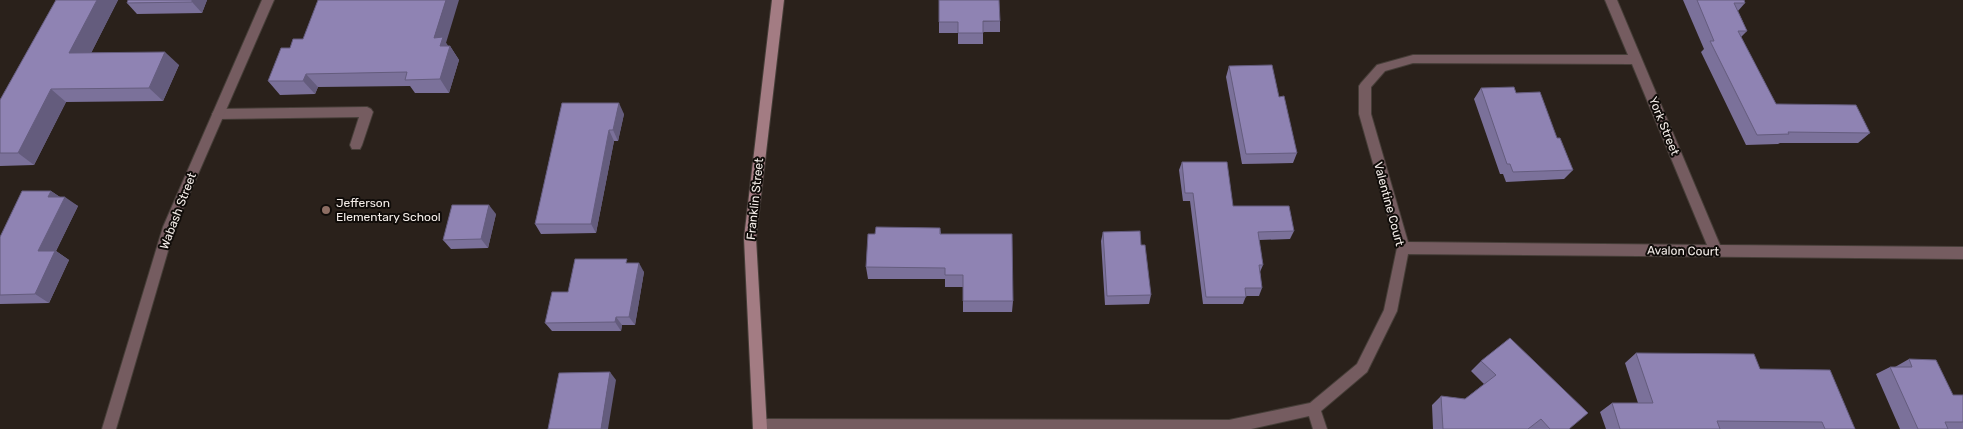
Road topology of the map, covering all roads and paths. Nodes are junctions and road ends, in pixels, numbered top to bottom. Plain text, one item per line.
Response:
1 (268, 0) edge
2 (778, 0) edge
3 (1611, 0) edge
4 (1636, 60) junction
5 (218, 114) junction
6 (356, 145) dead end
7 (1403, 248) junction
8 (1716, 252) junction
9 (1963, 253) edge
10 (1313, 409) junction
11 (760, 427) edge
12 (109, 429) edge
13 (1320, 429) edge

1 - 5 street, Wabash Street
2 - 11 main road, Franklin Street
3 - 4 street, York Street
4 - 7 street, Valentine Court
4 - 8 street, York Street
5 - 6 street
5 - 12 street, Wabash Street
7 - 8 street, Avalon Court
7 - 10 street, Valentine Court
8 - 9 street, Avalon Court
10 - 11 street, Valentine Court
10 - 13 street

